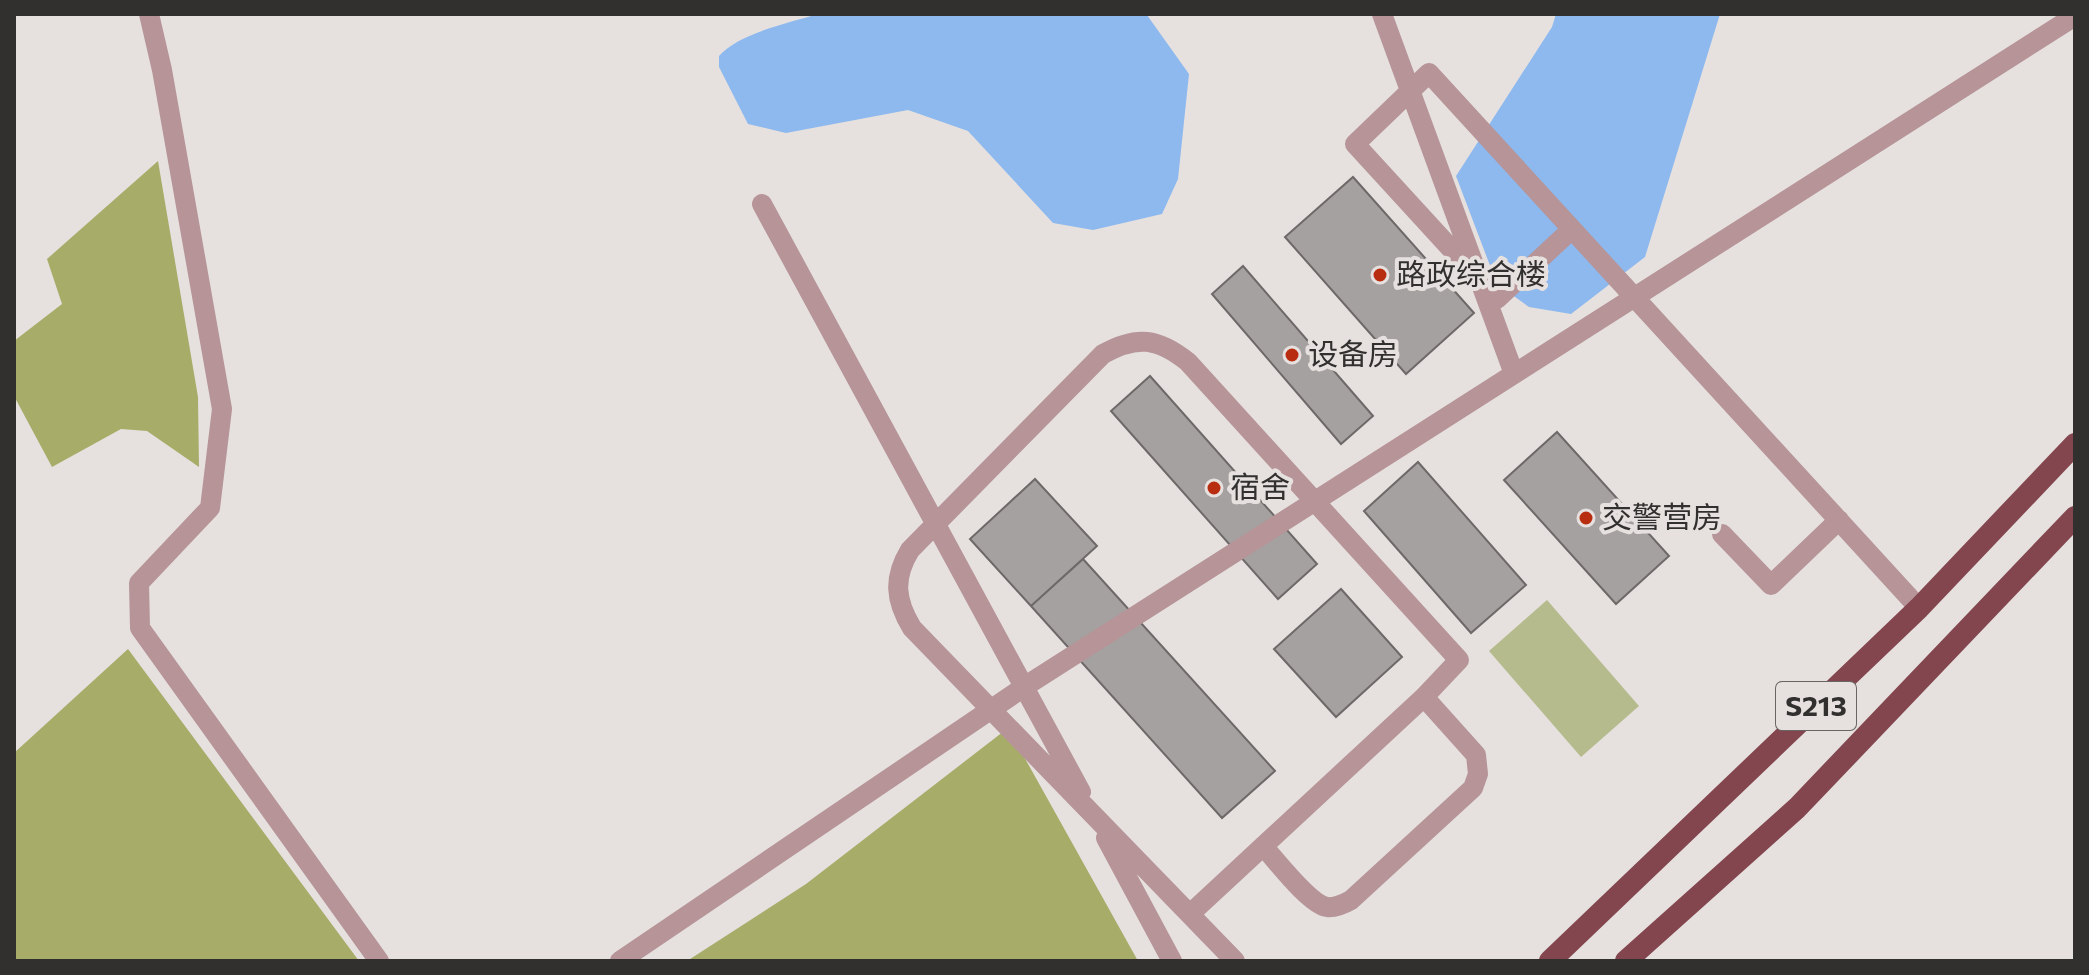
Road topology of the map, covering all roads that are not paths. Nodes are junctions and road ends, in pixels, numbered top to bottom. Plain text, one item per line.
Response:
1 (149, 14) edge
2 (1382, 14) edge
3 (2075, 16) edge
4 (762, 204) dead end
5 (1572, 229) junction
6 (1514, 374) junction
7 (2075, 444) edge
8 (2075, 517) edge
9 (1839, 520) junction
10 (1722, 534) dead end
11 (1919, 608) junction
12 (1024, 687) junction
13 (1424, 697) junction
14 (1263, 846) junction
15 (1190, 914) junction
16 (379, 961) edge
17 (620, 961) edge
18 (1172, 961) edge
19 (1235, 961) edge
20 (1550, 961) edge
21 (1626, 961) edge

1 - 16 lane
2 - 6 lane
3 - 6 lane
4 - 12 lane
5 - 5 lane
5 - 9 lane
6 - 12 lane
7 - 11 highway, S213
8 - 21 highway, S213
9 - 10 lane
9 - 11 lane
11 - 20 highway, S213
12 - 17 lane
12 - 18 lane
13 - 14 lane
13 - 14 lane
13 - 15 lane
14 - 15 lane
15 - 19 lane

